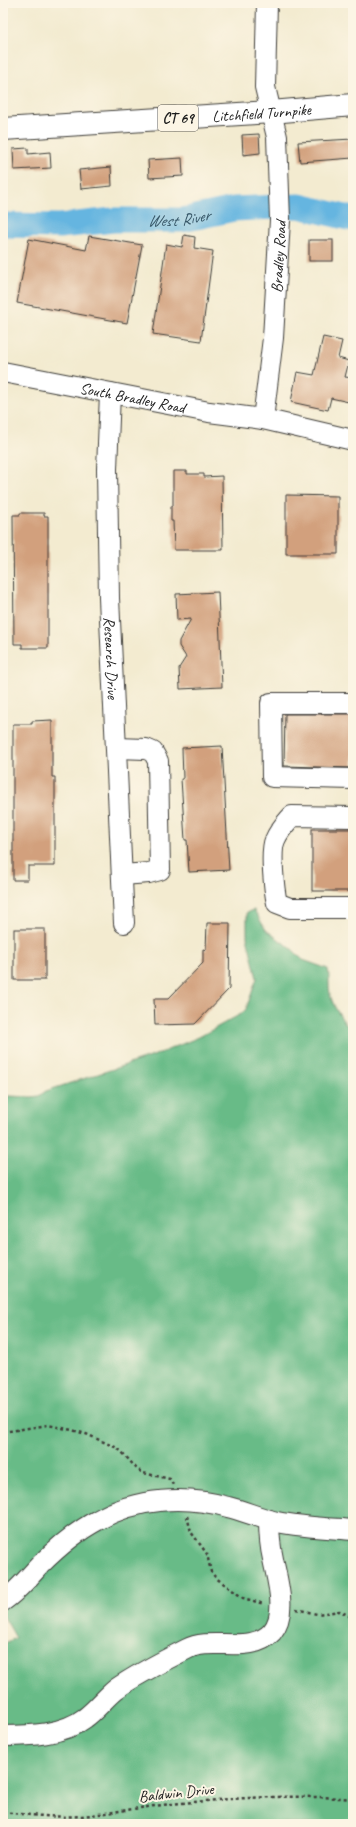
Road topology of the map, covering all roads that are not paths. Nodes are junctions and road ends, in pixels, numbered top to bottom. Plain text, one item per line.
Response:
1 (267, 3) edge
2 (353, 105) edge
3 (271, 112) junction
4 (3, 129) edge
5 (3, 372) edge
6 (110, 393) junction
7 (263, 419) junction
8 (353, 440) edge
9 (353, 703) edge
10 (117, 748) junction
11 (353, 779) edge
12 (353, 817) edge
13 (122, 875) junction
14 (353, 908) edge
15 (124, 923) dead end
16 (269, 1520) junction
17 (353, 1530) edge
18 (3, 1601) edge
19 (3, 1736) edge

1 - 3 street, Bradley Road
2 - 3 main road, Litchfield Turnpike / CT 69
3 - 4 main road, Litchfield Turnpike / CT 69
3 - 7 street, Bradley Road
5 - 6 street, South Bradley Road
6 - 7 street, South Bradley Road
6 - 10 street, Research Drive
7 - 8 street
9 - 11 street
10 - 13 street, Research Drive
10 - 13 street
12 - 14 street
13 - 15 street, Research Drive
16 - 17 street
16 - 18 street
16 - 19 street

